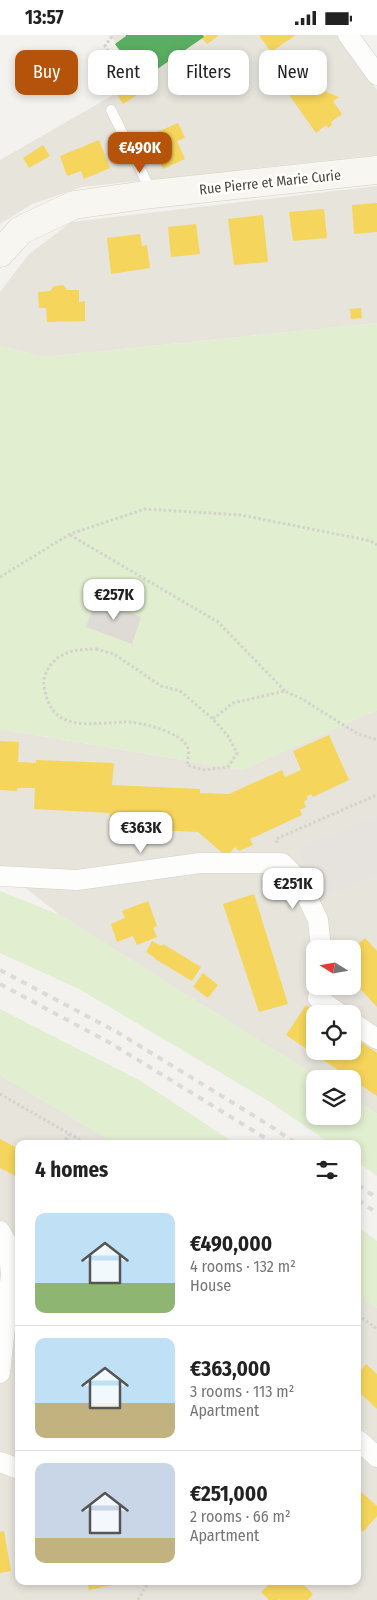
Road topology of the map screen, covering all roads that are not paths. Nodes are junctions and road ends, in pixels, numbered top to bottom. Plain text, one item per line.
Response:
1 (348, 35) edge
2 (377, 75) edge
3 (111, 110) dead end
4 (377, 170) edge
5 (152, 194) junction
6 (0, 253) edge
7 (0, 876) edge
8 (321, 940) edge
9 (318, 995) edge
10 (328, 1005) edge
11 (361, 1028) edge
12 (377, 1039) edge
13 (0, 1231) edge
14 (0, 1373) edge
15 (0, 1462) edge
16 (15, 1468) edge

1 - 2 street
3 - 5 lane
4 - 5 street, Rue Pierre et Marie Curie
5 - 6 street, Rue Pierre et Marie Curie
7 - 8 street
9 - 10 street
11 - 12 street
13 - 14 street
15 - 16 street

